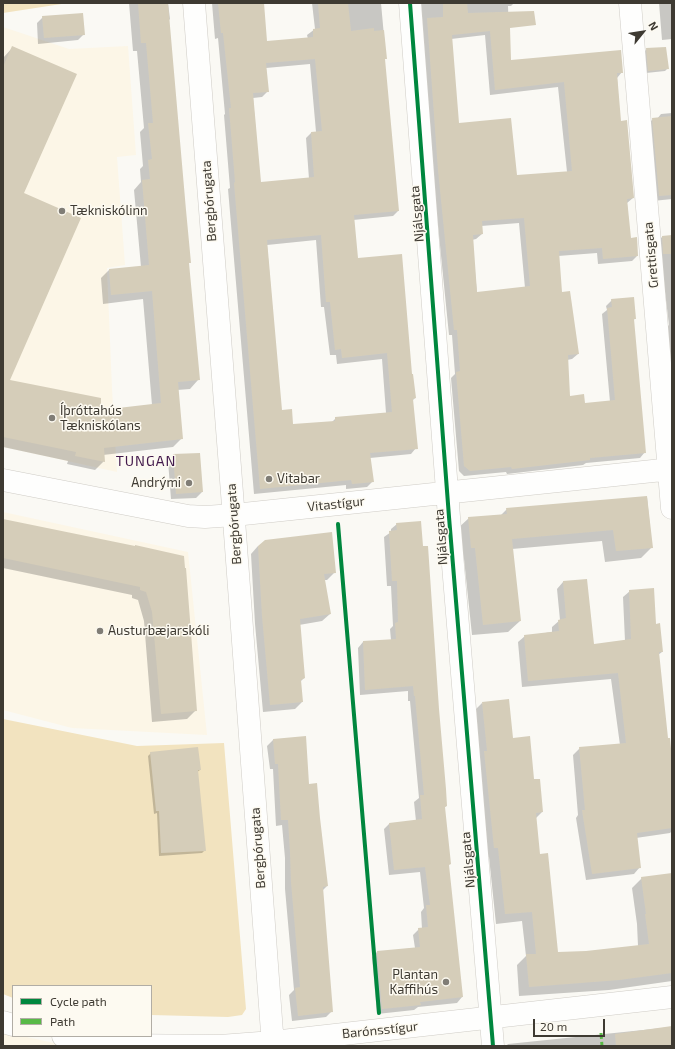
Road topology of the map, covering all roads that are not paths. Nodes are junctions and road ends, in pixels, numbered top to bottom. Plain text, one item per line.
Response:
1 (194, 3) edge
2 (410, 3) edge
3 (630, 3) edge
4 (670, 469) edge
5 (3, 480) edge
6 (448, 492) junction
7 (672, 508) edge
8 (234, 515) junction
9 (672, 996) edge
10 (491, 1017) junction
11 (69, 1037) edge
12 (273, 1044) edge
13 (493, 1046) edge

1 - 8 street, Bergþórugata
2 - 6 street, Njálsgata
3 - 4 street, Grettisgata
4 - 6 street, Vitastígur
4 - 7 street, Grettisgata
5 - 8 street, Vitastígur
6 - 8 street, Vitastígur
6 - 10 street, Njálsgata
8 - 12 street, Bergþórugata
9 - 10 street, Barónsstígur
10 - 12 street, Barónsstígur
10 - 13 street, Njálsgata
11 - 12 street, Barónsstígur

